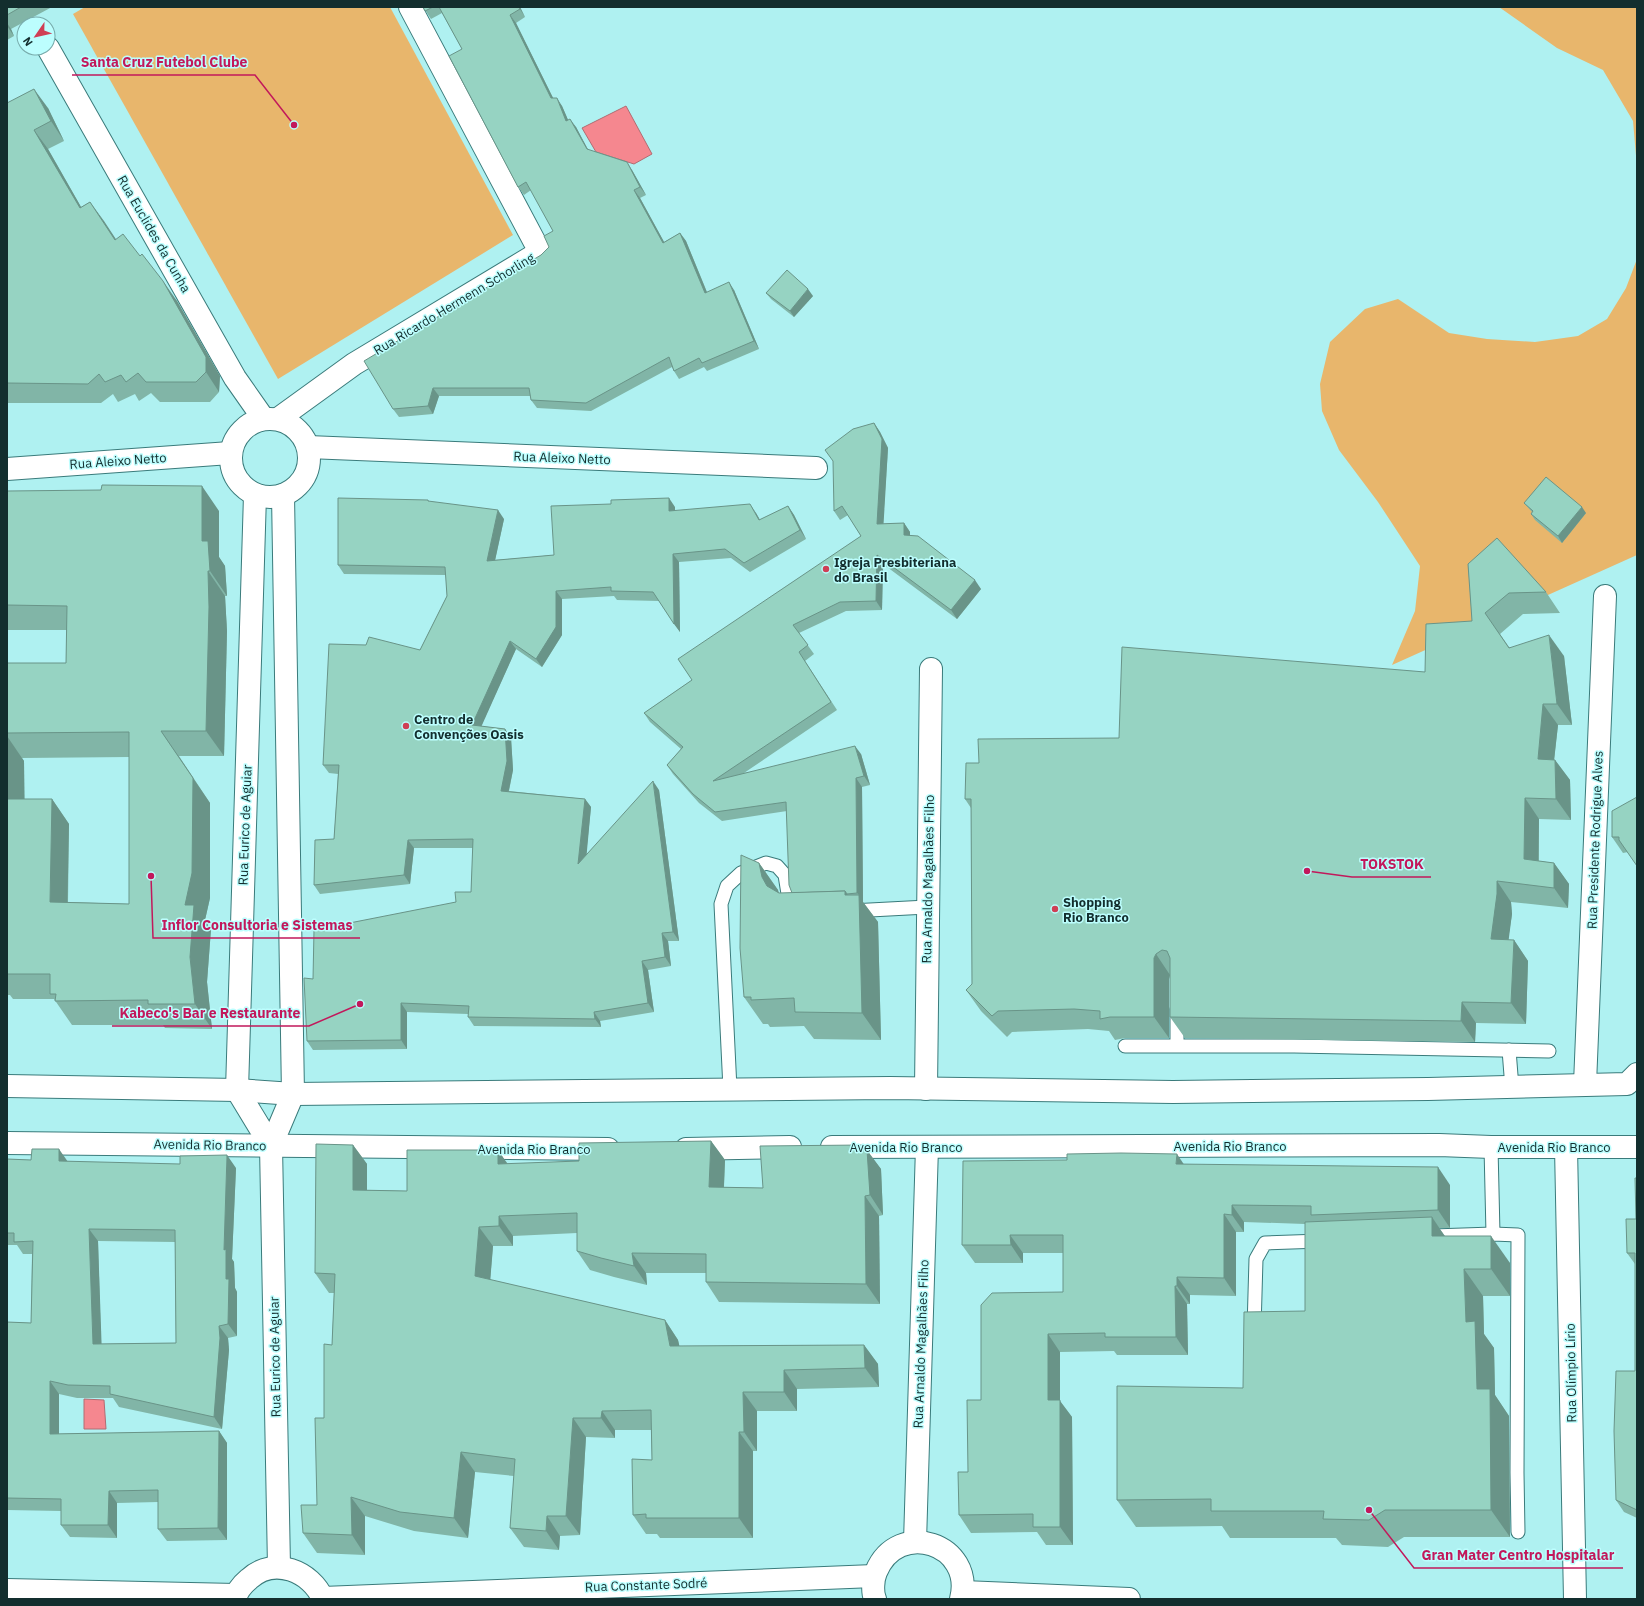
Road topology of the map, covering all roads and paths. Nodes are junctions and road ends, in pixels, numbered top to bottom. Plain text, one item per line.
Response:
1 (410, 7) edge
2 (53, 56) edge
3 (271, 418) junction
4 (308, 447) junction
5 (230, 453) junction
6 (816, 468) dead end
7 (7, 469) edge
8 (255, 495) junction
9 (283, 495) junction
10 (1605, 596) dead end
11 (931, 669) dead end
12 (927, 907) junction
13 (841, 912) edge
14 (801, 914) edge
15 (1177, 994) edge
16 (1177, 1045) junction
17 (1125, 1046) dead end
18 (1509, 1050) junction
19 (1549, 1051) dead end
20 (1632, 1079) edge
21 (1585, 1084) junction
22 (7, 1086) edge
23 (1512, 1088) junction
24 (730, 1089) junction
25 (926, 1089) junction
26 (237, 1090) junction
27 (293, 1094) junction
28 (7, 1143) edge
29 (271, 1146) junction
30 (927, 1147) junction
31 (1491, 1147) junction
32 (1566, 1147) junction
33 (1637, 1147) edge
34 (625, 1149) edge
35 (665, 1149) edge
36 (1493, 1234) junction
37 (1422, 1237) edge
38 (1335, 1240) edge
39 (1254, 1343) edge
40 (1518, 1532) dead end
41 (915, 1542) junction
42 (279, 1567) junction
43 (874, 1576) junction
44 (7, 1590) edge
45 (962, 1595) edge
46 (236, 1597) edge
47 (323, 1599) edge
48 (875, 1599) edge
49 (1129, 1599) edge
50 (1575, 1599) edge

1 - 3 street, Rua Ricardo Hermenn Schorling
2 - 3 street, Rua Euclides da Cunha
3 - 4 street
3 - 5 street
4 - 6 street, Rua Aleixo Netto
4 - 9 street
5 - 7 street, Rua Aleixo Netto
5 - 8 street
8 - 9 street
8 - 26 street, Rua Eurico de Aguiar
9 - 27 street, Rua Eurico de Aguiar
10 - 21 street, Rua Presidente Rodrigue Alves
11 - 12 street, Rua Arnaldo Magalhães Filho
12 - 13 lane
12 - 25 street, Rua Arnaldo Magalhães Filho
14 - 24 lane
15 - 16 lane
16 - 17 lane
16 - 18 lane
18 - 19 lane
18 - 23 lane
20 - 21 street
21 - 23 street
22 - 26 street
23 - 25 street
24 - 25 street
24 - 27 street
26 - 27 street
26 - 29 street
27 - 29 street, Rua Eurico de Aguiar
28 - 29 street, Avenida Rio Branco
29 - 34 street, Avenida Rio Branco
29 - 42 street, Rua Eurico de Aguiar
30 - 31 street, Avenida Rio Branco
30 - 35 street, Avenida Rio Branco
30 - 41 street, Rua Arnaldo Magalhães Filho
31 - 32 street, Avenida Rio Branco
31 - 36 lane
32 - 33 street, Avenida Rio Branco
32 - 50 street, Rua Olímpio Lírio
36 - 37 lane
36 - 40 lane
38 - 39 lane
41 - 43 street
41 - 45 street
42 - 46 street
42 - 47 street
43 - 47 street, Rua Constante Sodré
43 - 48 street
44 - 46 street
45 - 49 street

